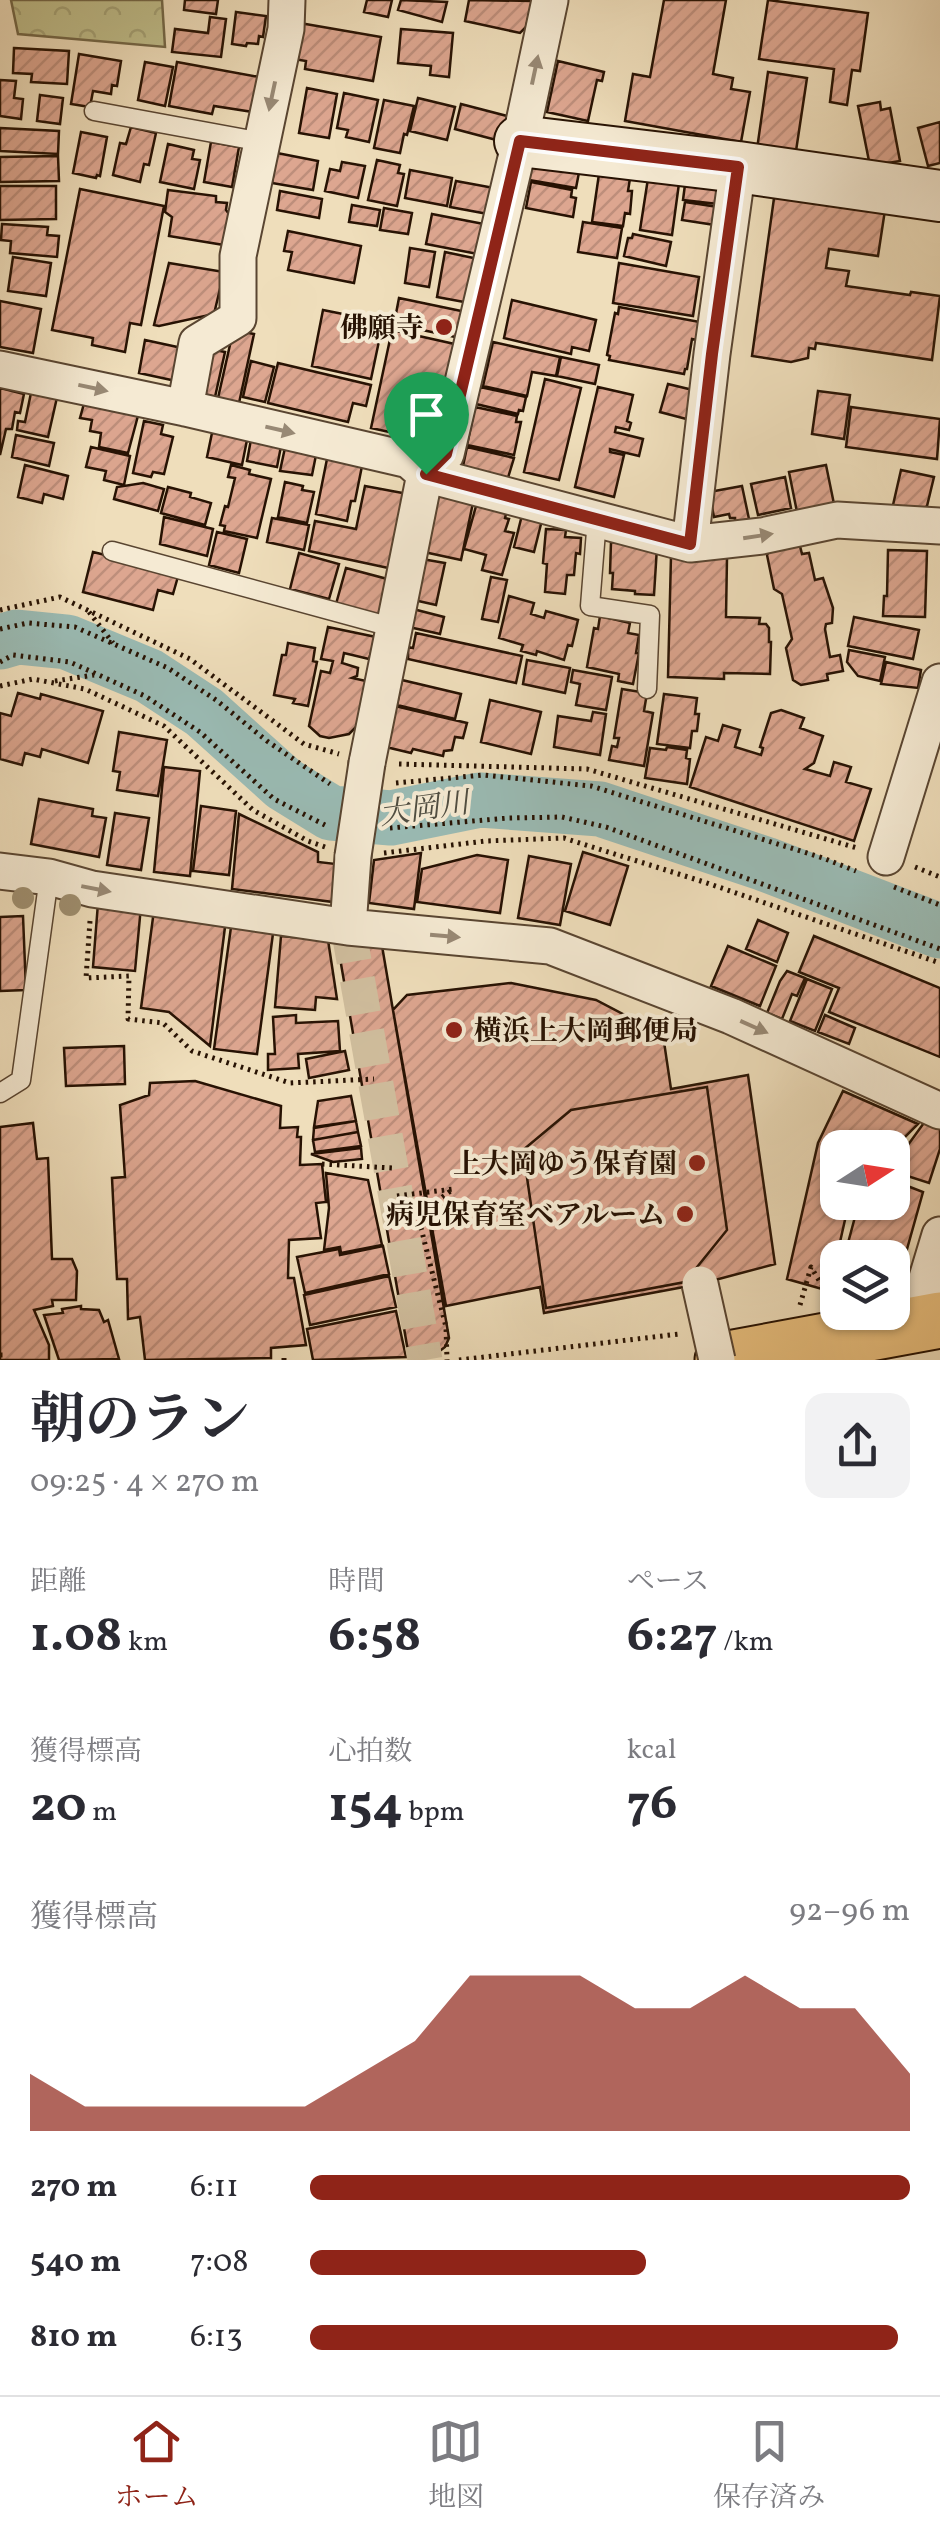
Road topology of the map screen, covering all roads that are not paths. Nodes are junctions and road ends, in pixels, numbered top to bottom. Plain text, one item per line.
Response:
1 (287, 0) edge
2 (550, 0) edge
3 (94, 111) dead end
4 (520, 141) junction
5 (262, 142) junction
6 (738, 167) junction
7 (940, 196) edge
8 (0, 369) edge
9 (185, 408) junction
10 (426, 474) junction
11 (597, 519) junction
12 (940, 526) edge
13 (690, 544) junction
14 (112, 551) dead end
15 (394, 628) junction
16 (940, 682) edge
17 (647, 690) dead end
18 (0, 871) edge
19 (877, 871) road end
20 (49, 877) junction
21 (348, 927) junction
22 (0, 1093) edge
23 (940, 1111) edge
24 (940, 1236) edge
25 (700, 1284) dead end
26 (932, 1322) edge
27 (708, 1351) edge

1 -> 5 street
4 -> 2 street
3 - 5 lane
4 - 6 street
4 - 10 street
5 - 9 street
6 - 7 street
6 - 13 street
8 -> 9 street
9 -> 10 street
10 - 11 street
10 - 15 street
11 - 13 street
11 - 17 lane
13 -> 12 street
14 - 15 lane
15 - 21 street, bridge
16 - 19 street
18 - 20 street
20 -> 21 street
20 - 22 lane
21 -> 23 street
24 - 26 street
25 - 27 street, bridge
26 - 27 main road

